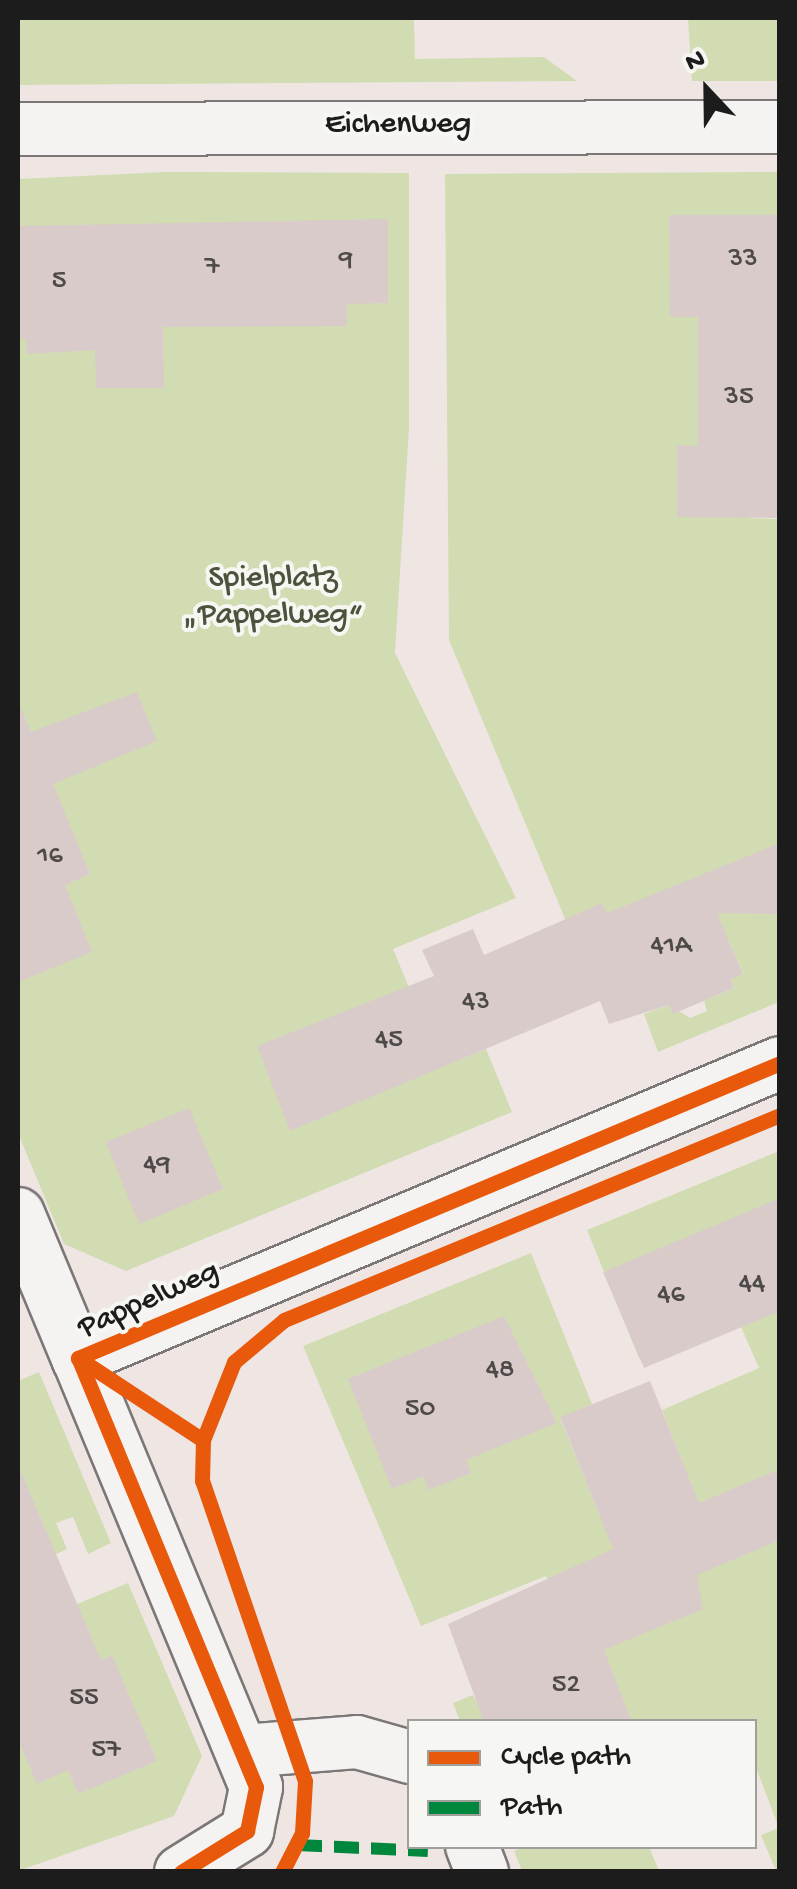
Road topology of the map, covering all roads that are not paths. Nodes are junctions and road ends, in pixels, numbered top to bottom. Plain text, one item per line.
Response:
1 (780, 127) edge
2 (18, 129) edge
3 (780, 1064) edge
4 (18, 1214) edge
5 (78, 1358) junction
6 (243, 1750) junction
7 (407, 1757) edge
8 (181, 1872) edge

1 - 2 street, Eichenweg
3 - 5 street, Pappelweg
4 - 5 street
5 - 6 street, Pappelweg
6 - 7 street
6 - 8 street, Pappelweg

